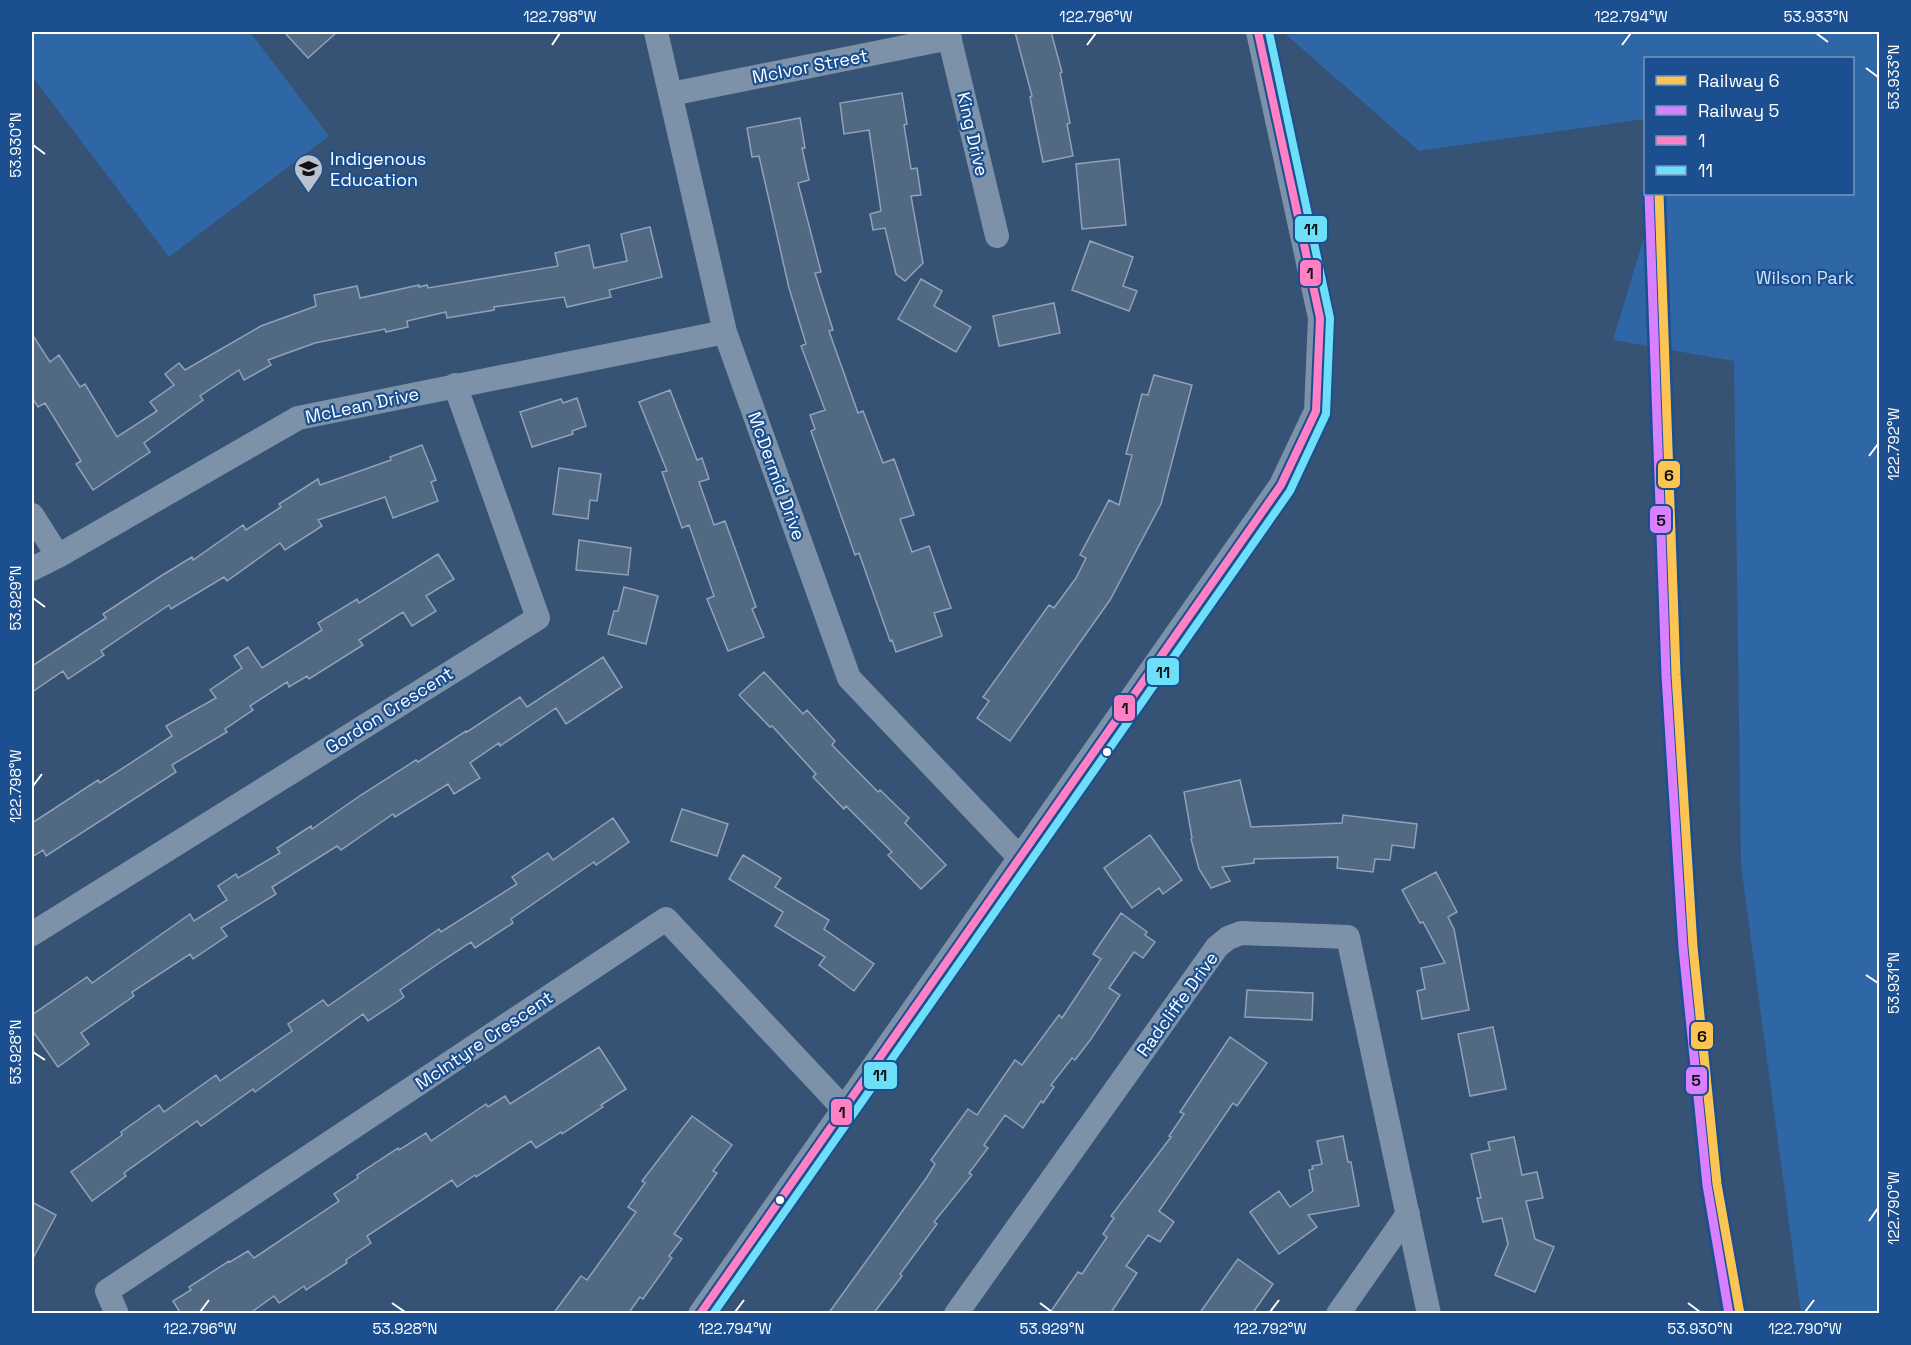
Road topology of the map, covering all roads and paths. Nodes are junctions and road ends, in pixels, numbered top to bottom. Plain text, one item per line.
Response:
1 (656, 32) edge
2 (1258, 32) edge
3 (949, 35) edge
4 (670, 94) junction
5 (997, 236) dead end
6 (725, 332) junction
7 (455, 385) junction
8 (32, 515) edge
9 (58, 556) junction
10 (32, 569) edge
11 (1020, 858) junction
12 (32, 934) edge
13 (844, 1109) junction
14 (1408, 1214) junction
15 (117, 1314) edge
16 (700, 1314) edge
17 (956, 1314) edge
18 (1338, 1314) edge
19 (1429, 1314) edge

1 - 4 street, McDermid Drive
2 - 11 street
3 - 4 street, McIvor Street
3 - 5 street, King Drive
4 - 6 street, McDermid Drive
6 - 7 street, McLean Drive
6 - 11 street, McDermid Drive
7 - 9 street, McLean Drive
7 - 12 street, Gordon Crescent
8 - 9 street
9 - 10 street, McLean Drive
11 - 13 street
13 - 15 street, McIntyre Crescent
13 - 16 street
14 - 17 street, Radcliffe Drive
14 - 18 street
14 - 19 street

